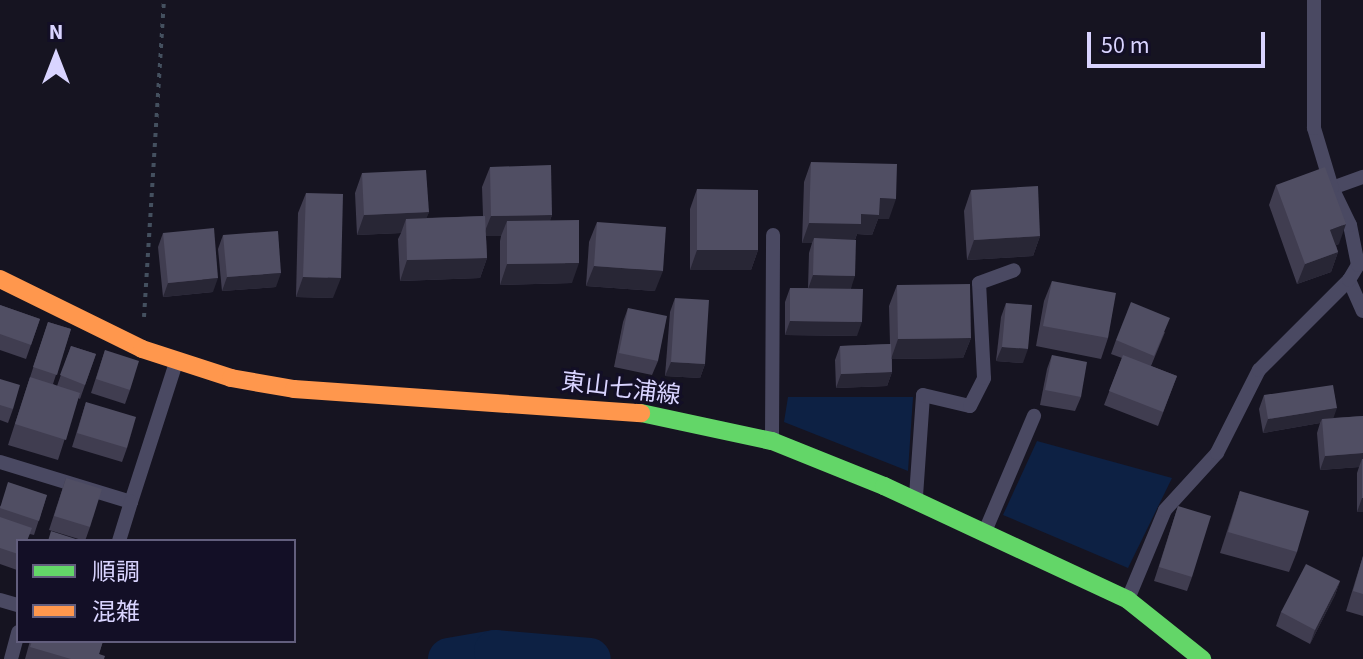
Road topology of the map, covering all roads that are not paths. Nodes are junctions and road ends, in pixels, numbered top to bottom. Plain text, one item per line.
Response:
1 (1314, 0) edge
2 (1363, 177) edge
3 (1332, 188) junction
4 (773, 235) dead end
5 (1014, 270) dead end
6 (0, 279) edge
7 (1349, 280) junction
8 (1363, 311) edge
9 (176, 363) junction
10 (1034, 416) dead end
11 (772, 441) junction
12 (0, 462) edge
13 (916, 500) junction
14 (131, 502) junction
15 (984, 532) junction
16 (120, 539) edge
17 (1128, 600) junction
18 (1202, 659) edge

1 - 3 lane
2 - 3 lane
3 - 7 lane
4 - 11 lane
5 - 13 lane
6 - 9 main road, 東山七浦線
7 - 8 lane
7 - 17 lane
9 - 11 main road, 東山七浦線
9 - 14 lane
10 - 15 lane
11 - 13 main road, 東山七浦線
12 - 14 lane
13 - 15 main road, 東山七浦線
14 - 16 lane
15 - 17 main road, 東山七浦線
17 - 18 main road, 東山七浦線

